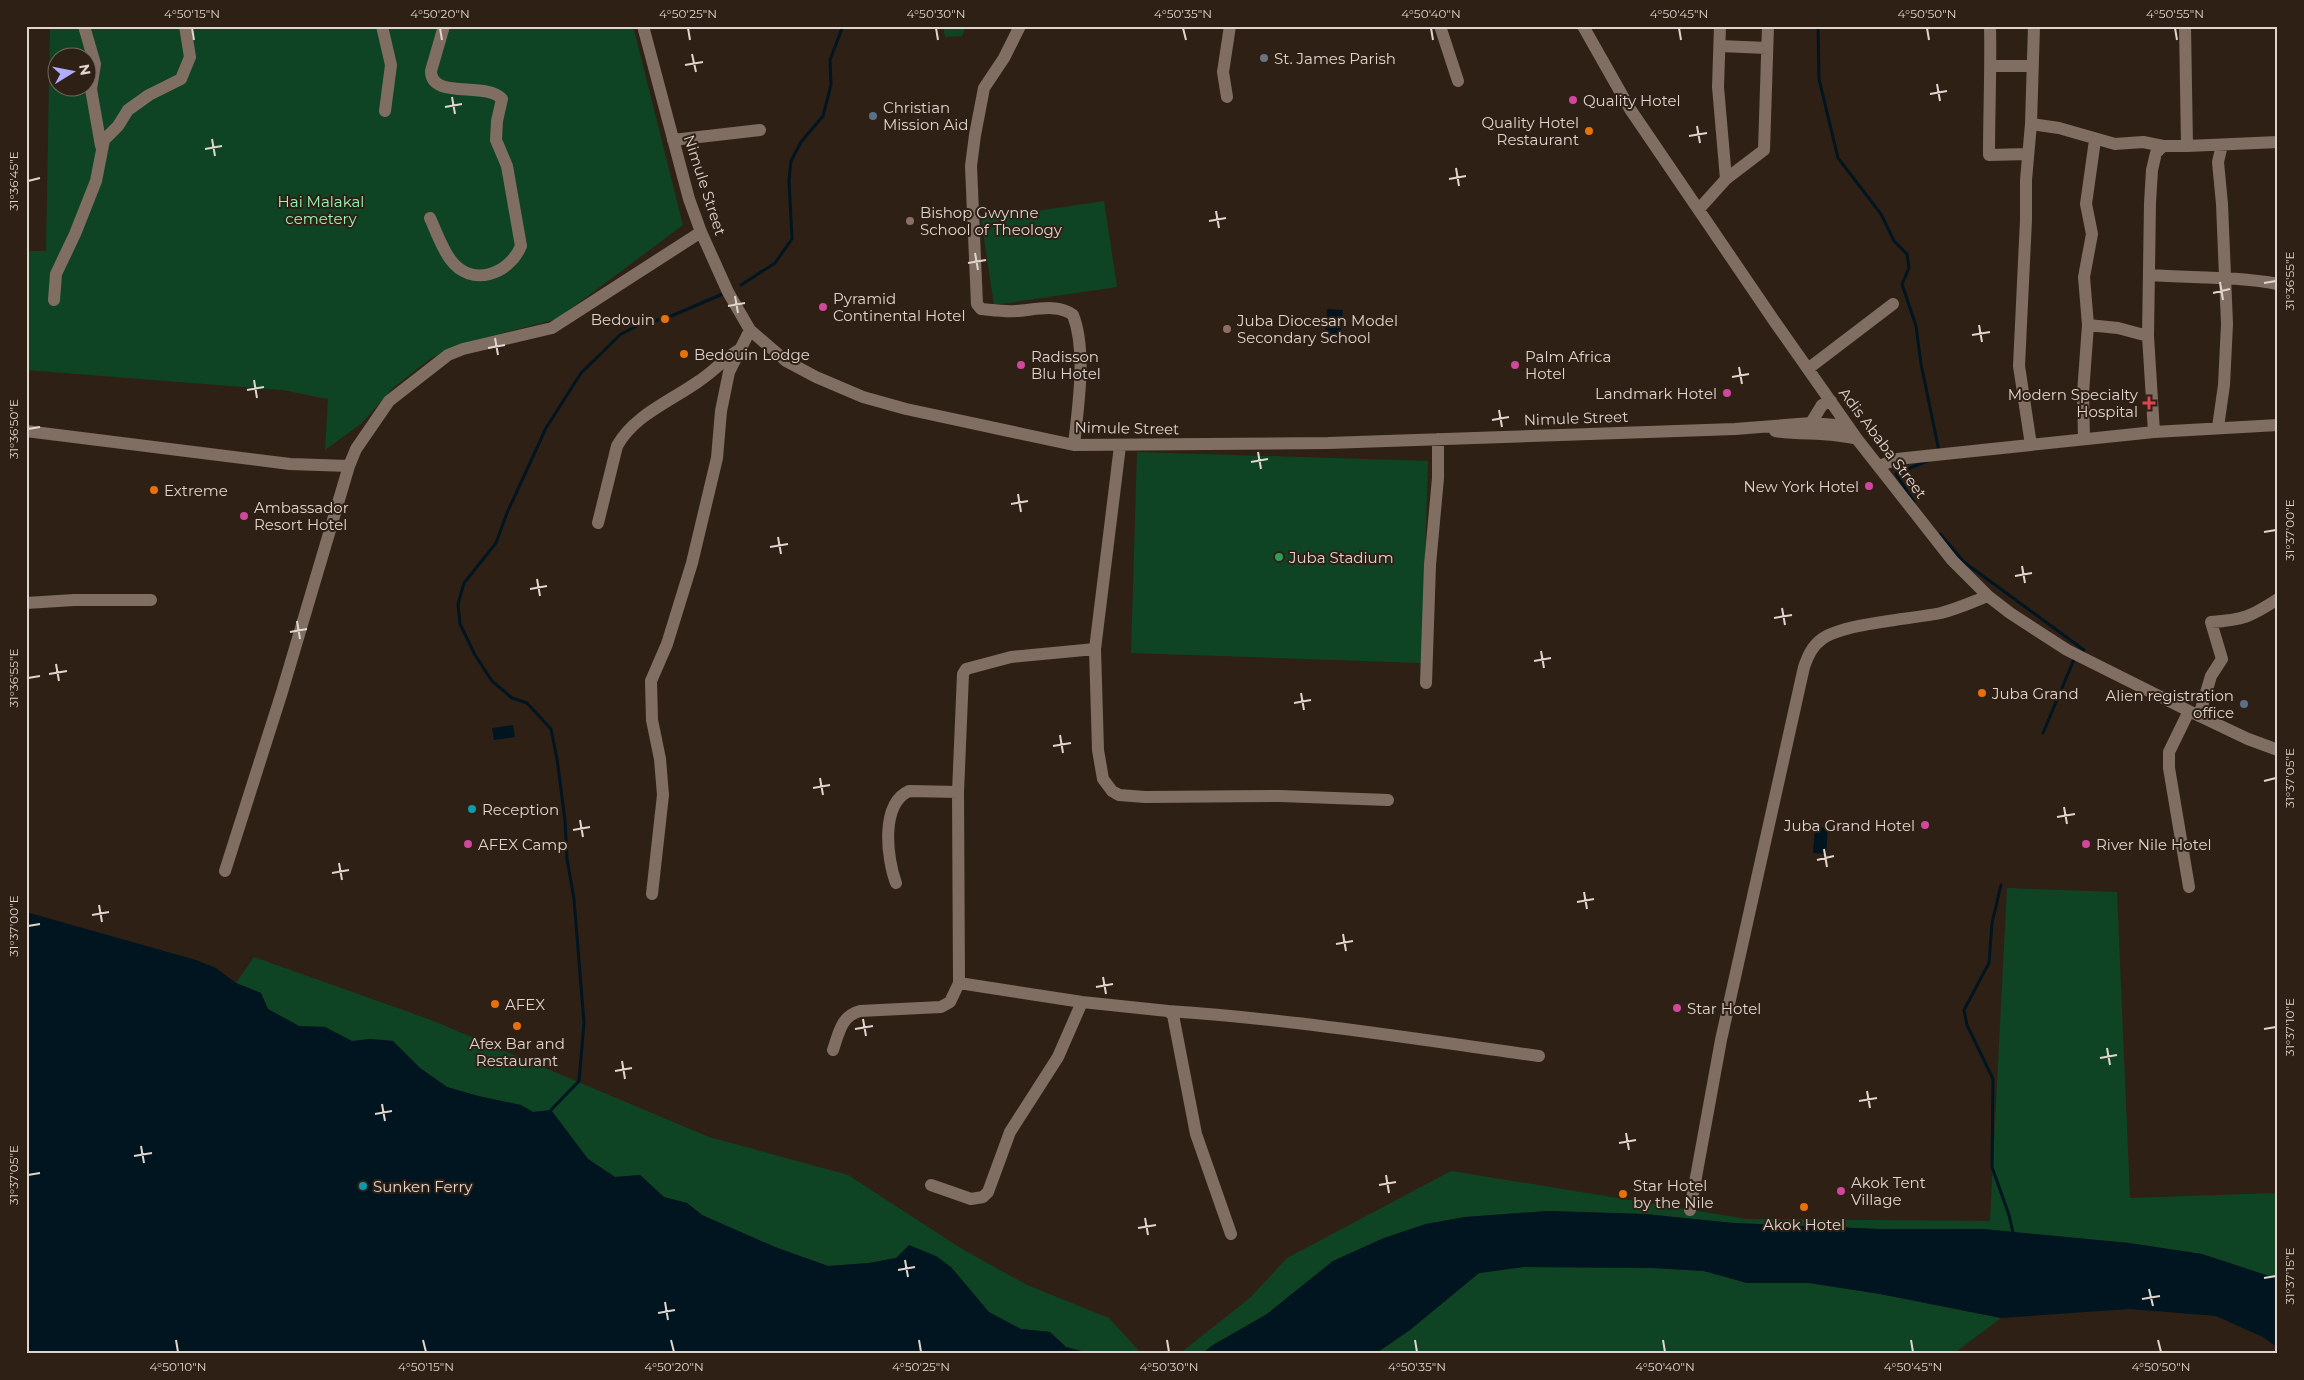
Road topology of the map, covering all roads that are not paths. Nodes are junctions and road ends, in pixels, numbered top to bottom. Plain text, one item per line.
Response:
1 (84, 26) edge
2 (185, 26) edge
3 (382, 26) edge
4 (444, 26) edge
5 (643, 26) edge
6 (1020, 26) edge
7 (1230, 26) edge
8 (1440, 26) edge
9 (1583, 26) edge
10 (1720, 26) edge
11 (1768, 26) edge
12 (1990, 26) edge
13 (2034, 26) edge
14 (2185, 26) edge
15 (1720, 46) junction
16 (1767, 48) junction
17 (1992, 66) junction
18 (2032, 66) junction
19 (1458, 81) dead end
20 (1227, 97) dead end
21 (384, 111) dead end
22 (2031, 124) junction
23 (760, 130) dead end
24 (673, 140) junction
25 (2095, 140) junction
26 (2278, 142) edge
27 (2222, 145) junction
28 (101, 146) junction
29 (2163, 146) junction
30 (2187, 146) junction
31 (2027, 154) junction
32 (1726, 179) junction
33 (1699, 209) junction
34 (430, 218) dead end
35 (701, 232) junction
36 (2150, 275) junction
37 (2224, 277) junction
38 (2278, 284) edge
39 (54, 300) dead end
40 (1893, 304) dead end
41 (2088, 325) junction
42 (750, 330) junction
43 (2148, 336) junction
44 (741, 349) junction
45 (1809, 368) junction
46 (1831, 401) junction
47 (1811, 423) junction
48 (2278, 425) edge
49 (1848, 426) junction
50 (1761, 427) junction
51 (2218, 428) junction
52 (26, 431) edge
53 (2154, 432) junction
54 (1823, 436) junction
55 (2084, 438) junction
56 (1438, 439) junction
57 (1857, 439) junction
58 (1074, 445) junction
59 (1120, 446) junction
60 (2031, 446) junction
61 (1875, 461) junction
62 (350, 466) junction
63 (598, 523) dead end
64 (1988, 596) junction
65 (2278, 599) edge
66 (151, 600) dead end
67 (26, 603) edge
68 (1095, 649) junction
69 (1426, 683) dead end
70 (2194, 713) junction
71 (2278, 750) edge
72 (958, 792) junction
73 (1388, 800) dead end
74 (225, 870) dead end
75 (896, 883) dead end
76 (2189, 887) dead end
77 (652, 894) dead end
78 (958, 983) junction
79 (1082, 1002) junction
80 (1168, 1012) junction
81 (833, 1050) dead end
82 (1539, 1056) dead end
83 (931, 1185) dead end
84 (1690, 1210) dead end
85 (1231, 1234) dead end

1 - 28 street
2 - 28 street
3 - 21 street
4 - 34 street
5 - 24 street, Nimule Street
6 - 58 street
7 - 20 street
8 - 19 street
9 - 33 street, Adis Ababa Street
10 - 15 street
11 - 16 street
12 - 17 street
13 - 18 street
14 - 30 street
15 - 16 street
15 - 32 street
16 - 32 street
17 - 18 street
17 - 31 street
18 - 22 street
22 - 25 street
22 - 31 street
23 - 24 street
24 - 35 street, Nimule Street
25 - 29 street
25 - 41 street
26 - 27 street
27 - 30 street
27 - 37 street
28 - 39 street
29 - 30 street
29 - 36 street
31 - 60 street
32 - 33 street
33 - 45 street, Adis Ababa Street
35 - 42 street, Nimule Street
35 - 62 street
36 - 37 street
36 - 43 street
37 - 38 street
37 - 51 street
40 - 45 street
41 - 43 street
41 - 55 street
42 - 44 street
42 - 58 street, Nimule Street
43 - 53 street
44 - 63 street
44 - 77 street
45 - 46 street, Adis Ababa Street
46 - 47 street
46 - 49 street, Adis Ababa Street
47 - 49 street, Nimule Street
47 - 50 street, Nimule Street
48 - 51 street
49 - 57 street, Adis Ababa Street
50 - 54 street, Nimule Street
50 - 56 street, Nimule Street
51 - 53 street
52 - 62 street
53 - 55 street
54 - 57 street, Nimule Street
54 - 61 street
55 - 60 street
56 - 59 street, Nimule Street
56 - 69 street
57 - 61 street, Adis Ababa Street
58 - 59 street, Nimule Street
59 - 68 street
60 - 61 street
61 - 64 street, Adis Ababa Street
62 - 74 street
64 - 70 street, Adis Ababa Street
64 - 84 street
65 - 70 street
66 - 67 street
68 - 72 street
68 - 73 street
70 - 71 street, Adis Ababa Street
70 - 76 street
72 - 75 street
72 - 78 street
78 - 79 street
78 - 81 street
79 - 80 street
79 - 83 street
80 - 82 street
80 - 85 street

